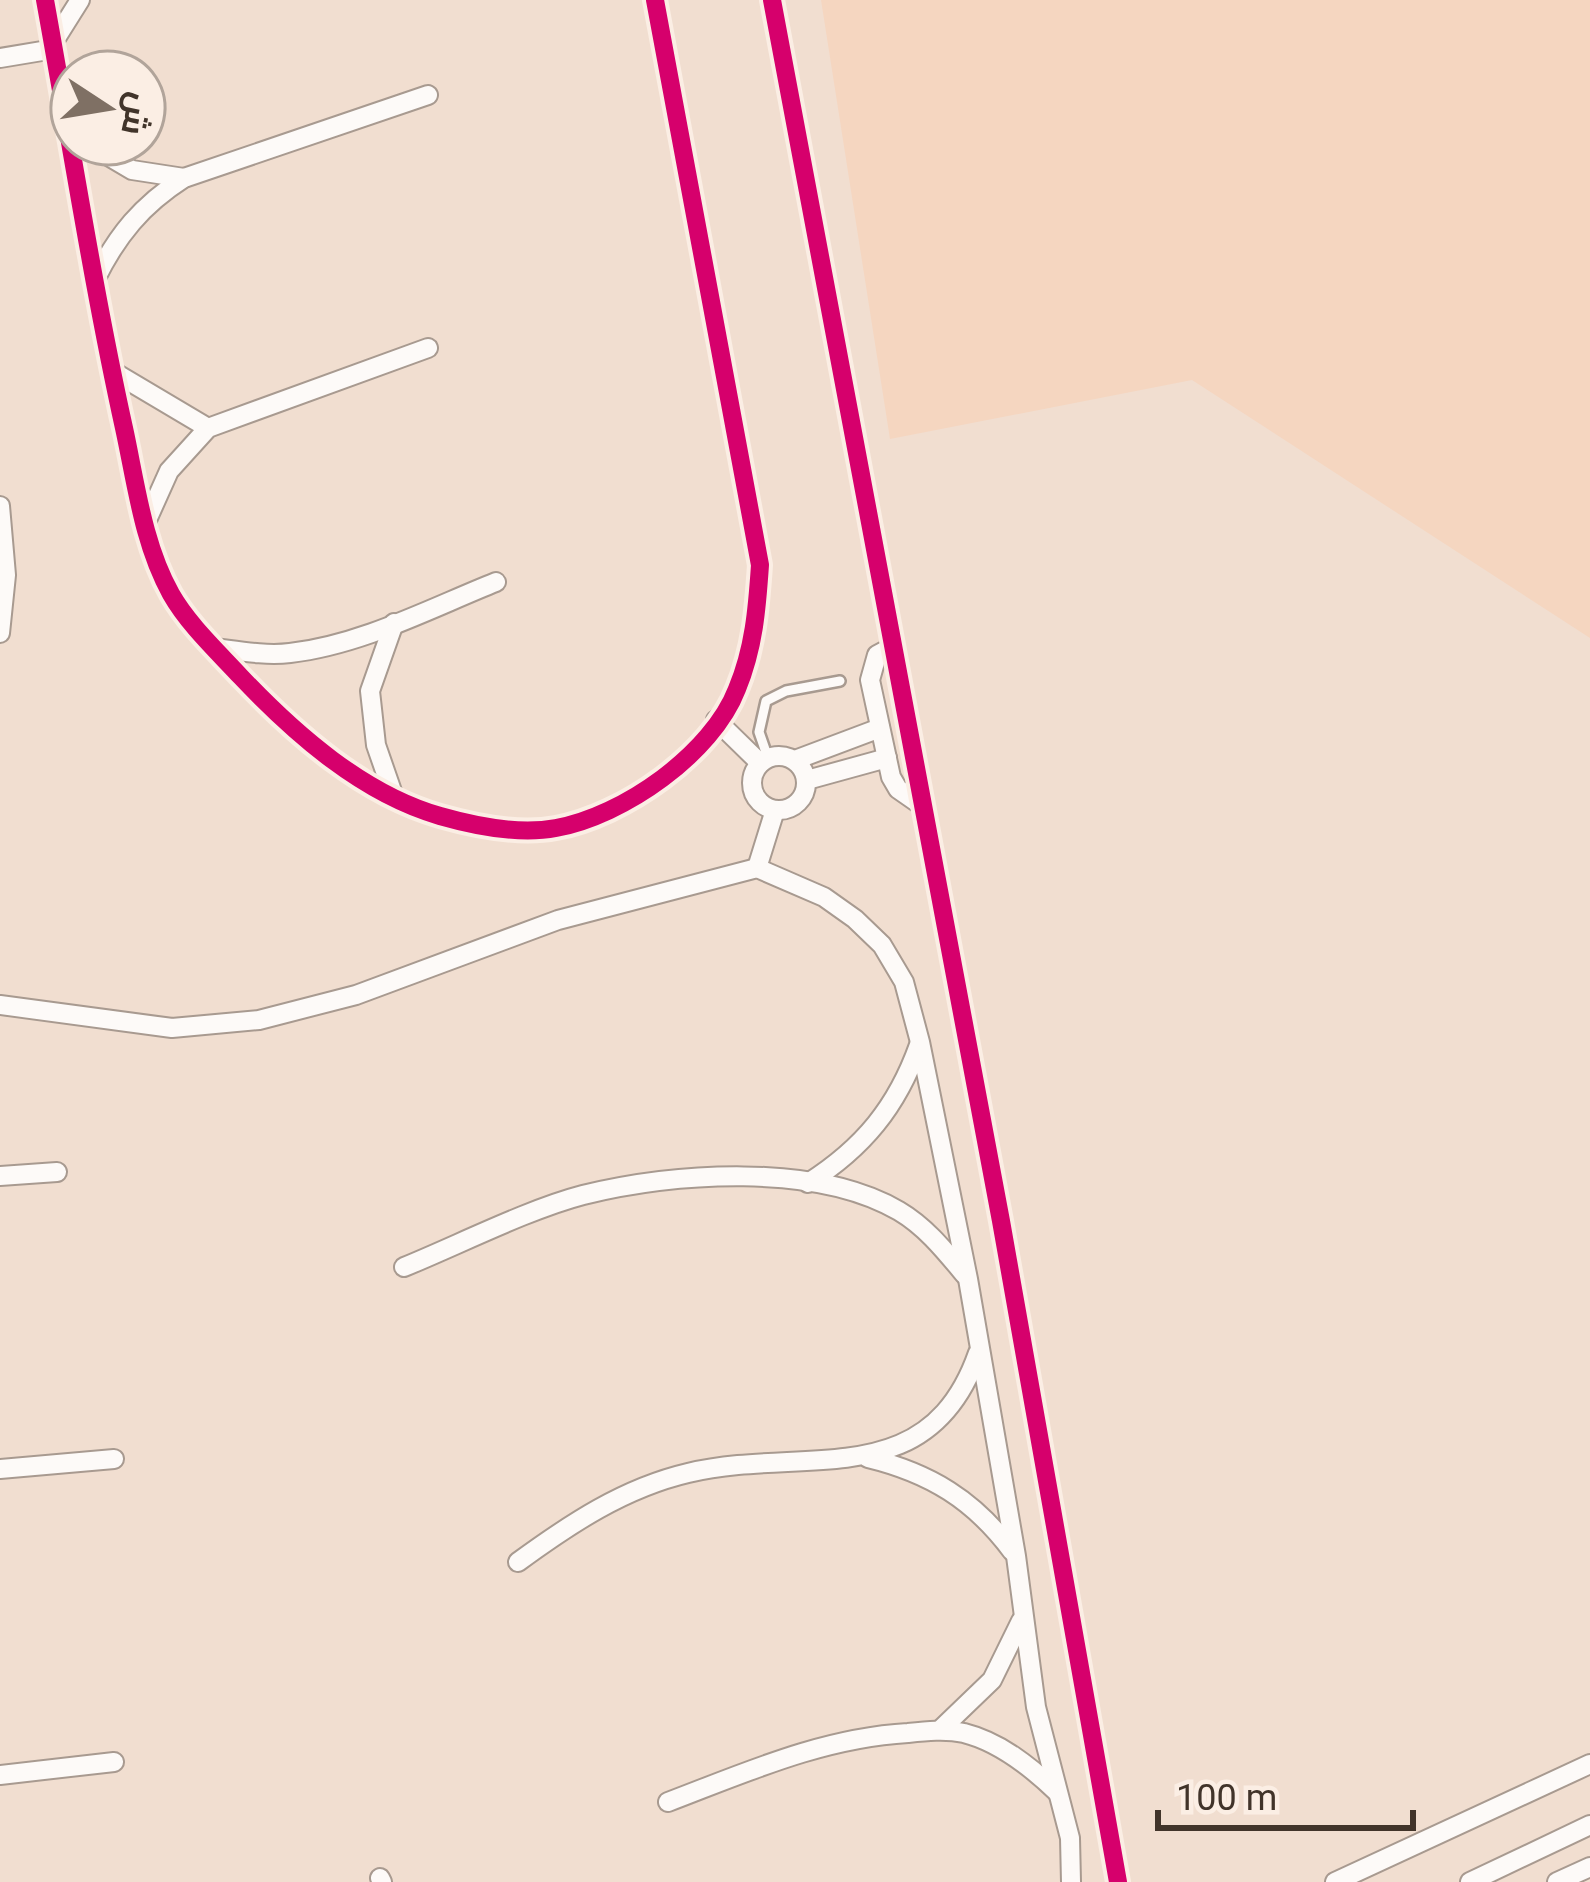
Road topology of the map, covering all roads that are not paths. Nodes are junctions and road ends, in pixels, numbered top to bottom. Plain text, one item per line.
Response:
1 (45, 0) edge
2 (80, 0) edge
3 (655, 0) edge
4 (772, 0) edge
5 (53, 46) junction
6 (0, 58) edge
7 (428, 95) dead end
8 (77, 168) edge
9 (129, 168) edge
10 (184, 178) junction
11 (95, 280) junction
12 (428, 348) dead end
13 (112, 371) junction
14 (208, 428) junction
15 (0, 506) edge
16 (146, 524) junction
17 (3, 578) edge
18 (496, 582) dead end
19 (394, 623) junction
20 (0, 633) edge
21 (892, 647) junction
22 (215, 648) junction
23 (840, 681) dead end
24 (716, 721) junction
25 (880, 728) junction
26 (887, 758) junction
27 (764, 760) junction
28 (794, 760) junction
29 (807, 780) junction
30 (393, 794) junction
31 (921, 806) junction
32 (775, 810) junction
33 (758, 868) junction
34 (0, 1005) edge
35 (920, 1042) junction
36 (57, 1172) dead end
37 (0, 1176) edge
38 (808, 1183) junction
39 (404, 1268) dead end
40 (968, 1279) junction
41 (980, 1348) junction
42 (864, 1457) junction
43 (114, 1459) dead end
44 (0, 1469) edge
45 (1016, 1556) junction
46 (518, 1562) dead end
47 (1023, 1616) junction
48 (940, 1730) junction
49 (114, 1762) dead end
50 (1590, 1764) edge
51 (0, 1775) edge
52 (1060, 1796) junction
53 (668, 1802) dead end
54 (1590, 1825) edge
55 (1590, 1867) edge
56 (1071, 1882) edge
57 (1118, 1882) edge
58 (1334, 1882) edge
59 (1470, 1882) edge
60 (1557, 1882) edge

1 - 5 street
2 - 5 street
3 - 24 street
4 - 21 street
5 - 6 street
7 - 10 street
8 - 11 street
9 - 10 street
10 - 11 street
11 - 13 street
12 - 14 street
13 - 14 street
13 - 16 street
14 - 16 street
15 - 17 street
16 - 22 street
17 - 20 street
18 - 19 street
19 - 22 street
19 - 30 street
21 - 25 street
21 - 31 street
22 - 30 street
23 - 27 lane
24 - 27 street
24 - 30 street
25 - 26 street
25 - 28 street
26 - 29 street
26 - 31 street
27 - 28 street
27 - 32 street
28 - 29 street
29 - 32 street
31 - 57 street
32 - 33 street
33 - 34 street
33 - 35 street
35 - 38 street
35 - 40 street
36 - 37 street
38 - 39 street
38 - 40 street
40 - 41 street
41 - 42 street
41 - 45 street
42 - 45 street
42 - 46 street
43 - 44 street
45 - 47 street
47 - 48 street
47 - 52 street
48 - 52 street
48 - 53 street
49 - 51 street
50 - 58 street
52 - 56 street
54 - 59 street
55 - 60 street

